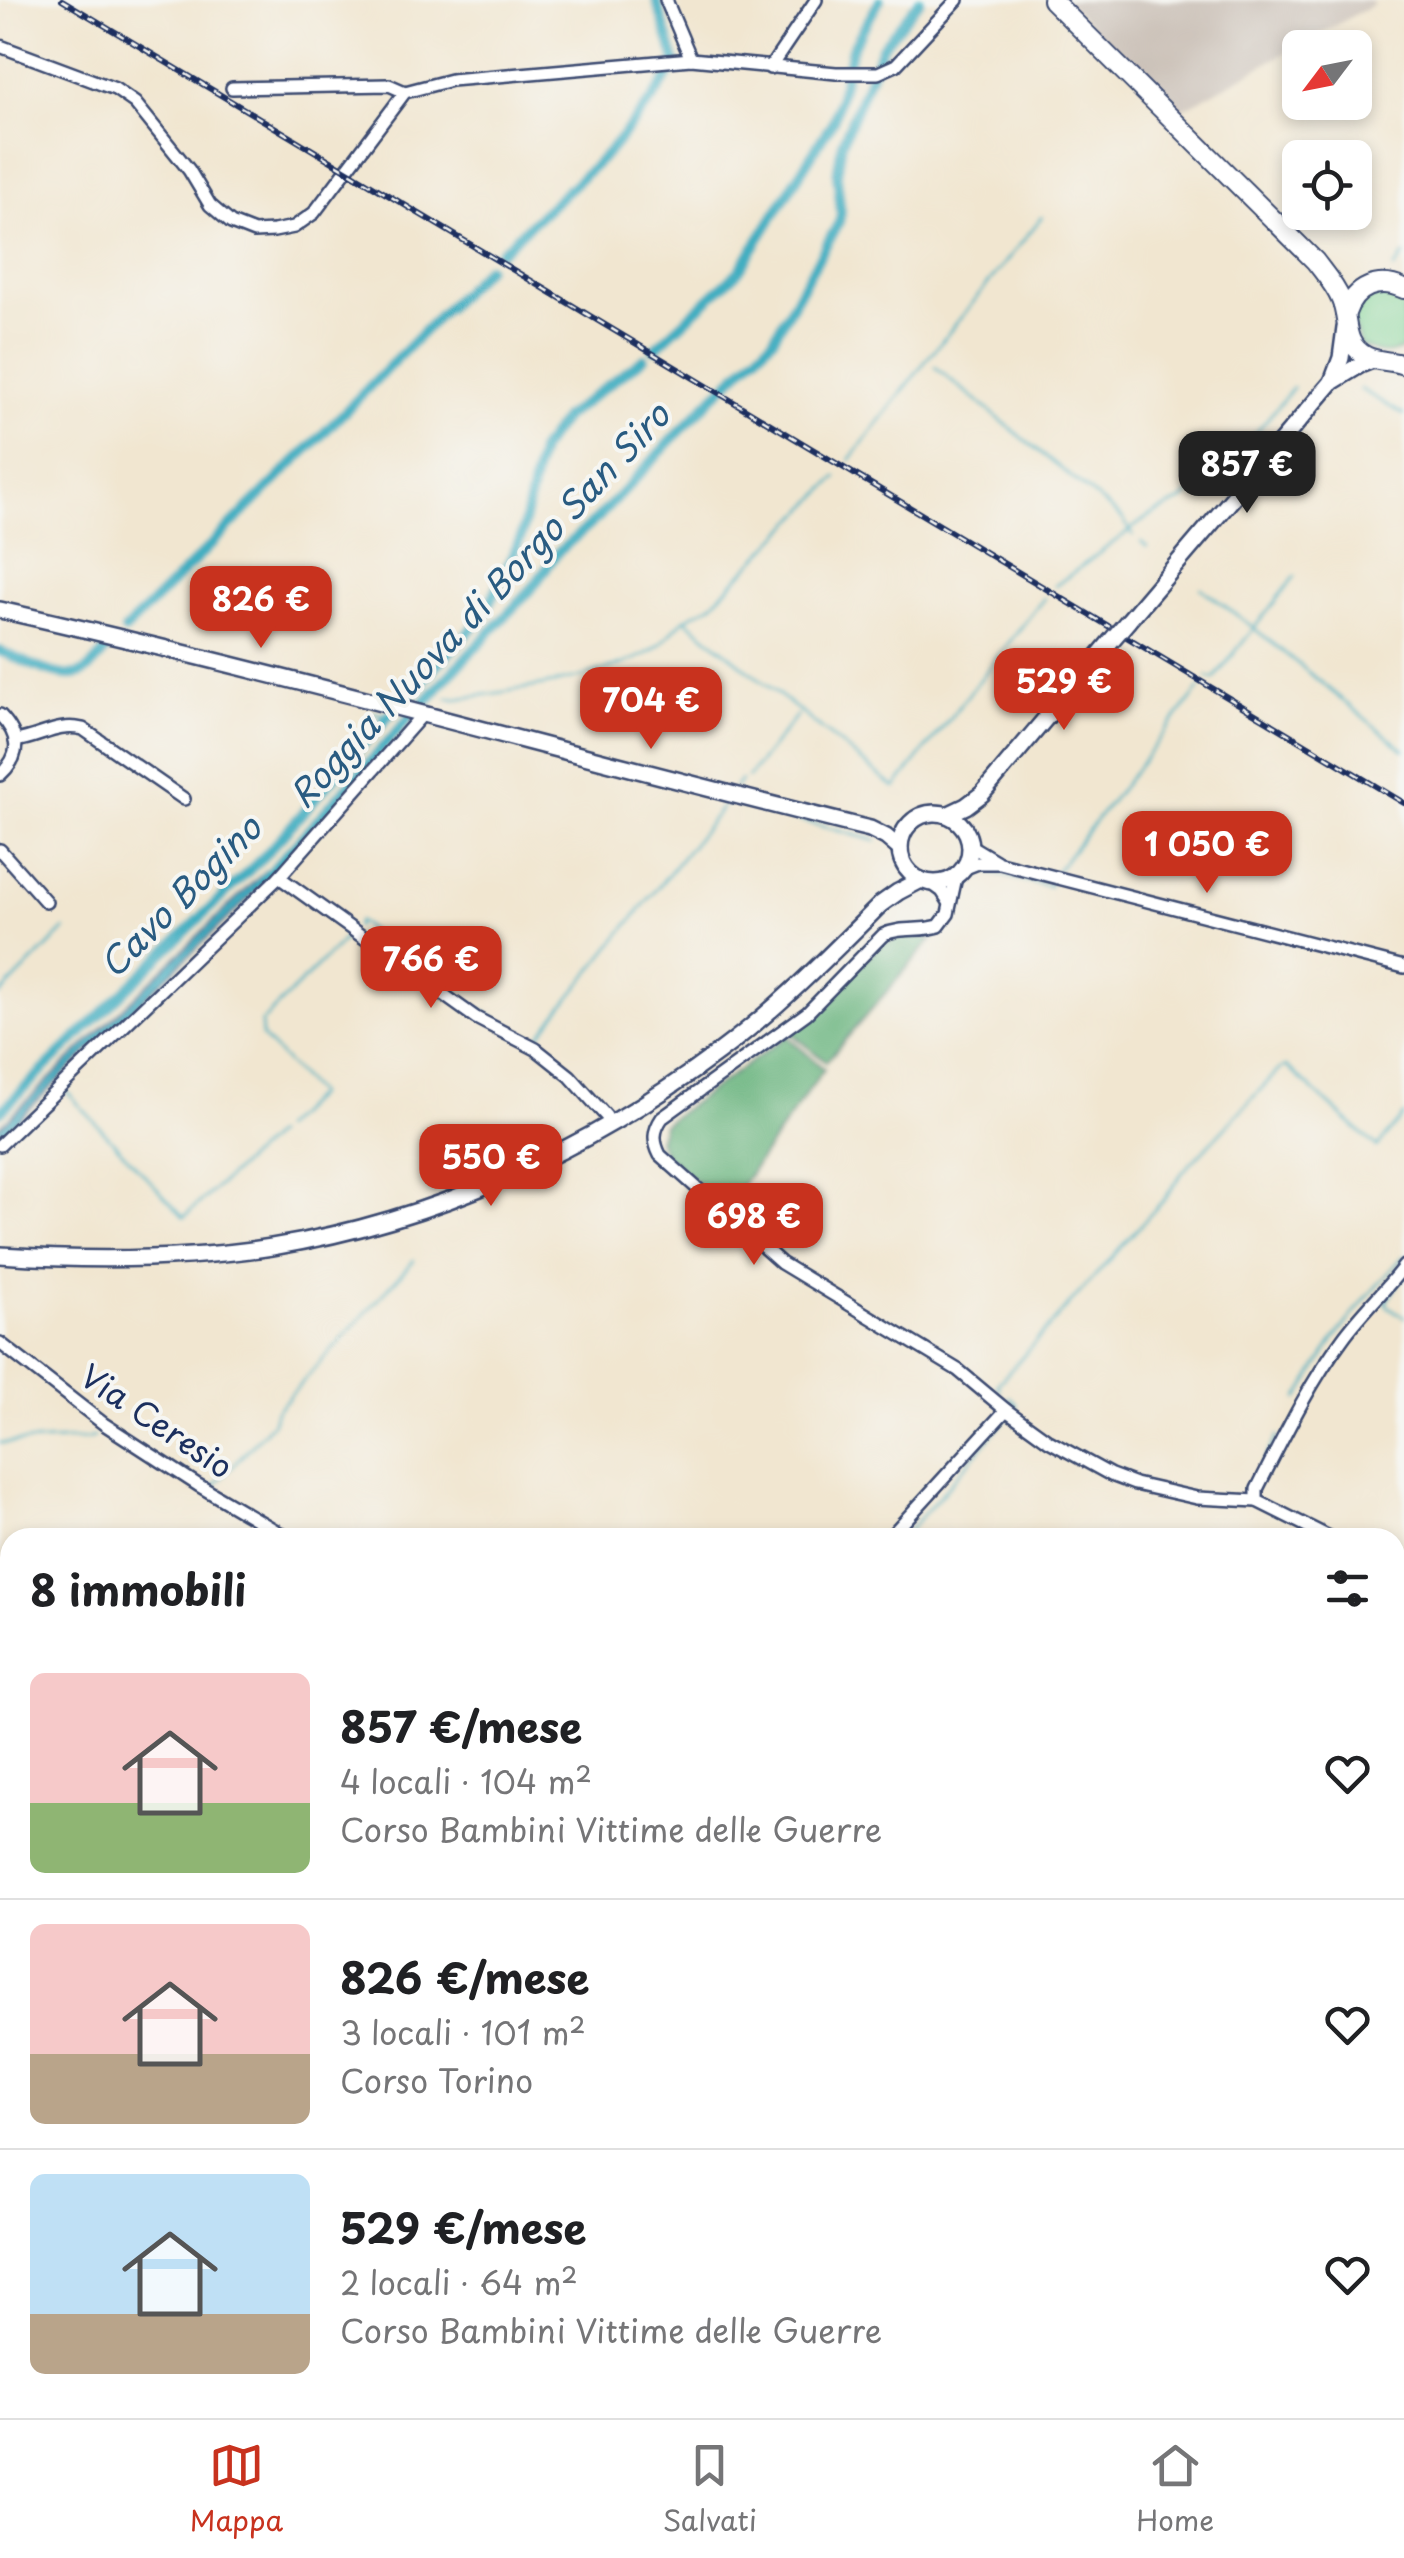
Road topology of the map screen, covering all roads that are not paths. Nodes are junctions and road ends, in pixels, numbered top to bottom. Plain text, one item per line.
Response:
1 (666, 0) edge
2 (816, 0) edge
3 (958, 0) edge
4 (1052, 0) edge
5 (0, 46) edge
6 (688, 59) junction
7 (770, 68) junction
8 (232, 88) dead end
9 (405, 92) junction
10 (1314, 260) junction
11 (1366, 287) junction
12 (1404, 288) edge
13 (1346, 320) junction
14 (1393, 360) edge
15 (1332, 382) junction
16 (0, 610) edge
17 (416, 714) junction
18 (0, 716) edge
19 (16, 741) junction
20 (0, 775) edge
21 (982, 794) junction
22 (184, 798) dead end
23 (948, 815) junction
24 (910, 824) junction
25 (870, 830) junction
26 (969, 840) junction
27 (0, 850) edge
28 (901, 854) junction
29 (1000, 863) junction
30 (960, 872) junction
31 (279, 877) junction
32 (926, 882) junction
33 (46, 902) dead end
34 (949, 902) junction
35 (881, 904) junction
36 (1404, 967) edge
37 (606, 1116) dead end
38 (0, 1144) edge
39 (0, 1256) edge
40 (1404, 1266) edge
41 (0, 1342) edge
42 (1006, 1410) junction
43 (1257, 1500) junction
44 (271, 1528) edge
45 (899, 1528) edge
46 (1312, 1528) edge

1 - 6 street
2 - 7 street
3 - 7 street
4 - 10 main road
5 - 9 street
6 - 7 street
6 - 9 street
8 - 9 street
10 - 11 main road
10 - 13 main road
11 - 12 main road
11 - 13 main road
13 - 14 main road
13 - 15 main road
14 - 15 main road
15 - 21 main road, bridge
16 - 17 main road
17 - 25 main road
17 - 31 street
18 - 19 street
19 - 20 street
19 - 22 street
21 - 23 main road
21 - 26 main road
23 - 24 main road
23 - 26 main road
24 - 25 main road
24 - 28 main road
25 - 28 main road
26 - 29 street
26 - 30 main road
27 - 33 street
28 - 32 main road
28 - 35 main road
29 - 30 street
29 - 36 street
30 - 32 main road
30 - 34 street
31 - 37 street
31 - 38 street
32 - 34 street
32 - 35 main road
34 - 42 street
35 - 39 main road
40 - 43 street
41 - 44 street, Via Ceresio
42 - 43 street
42 - 45 street
43 - 46 street

